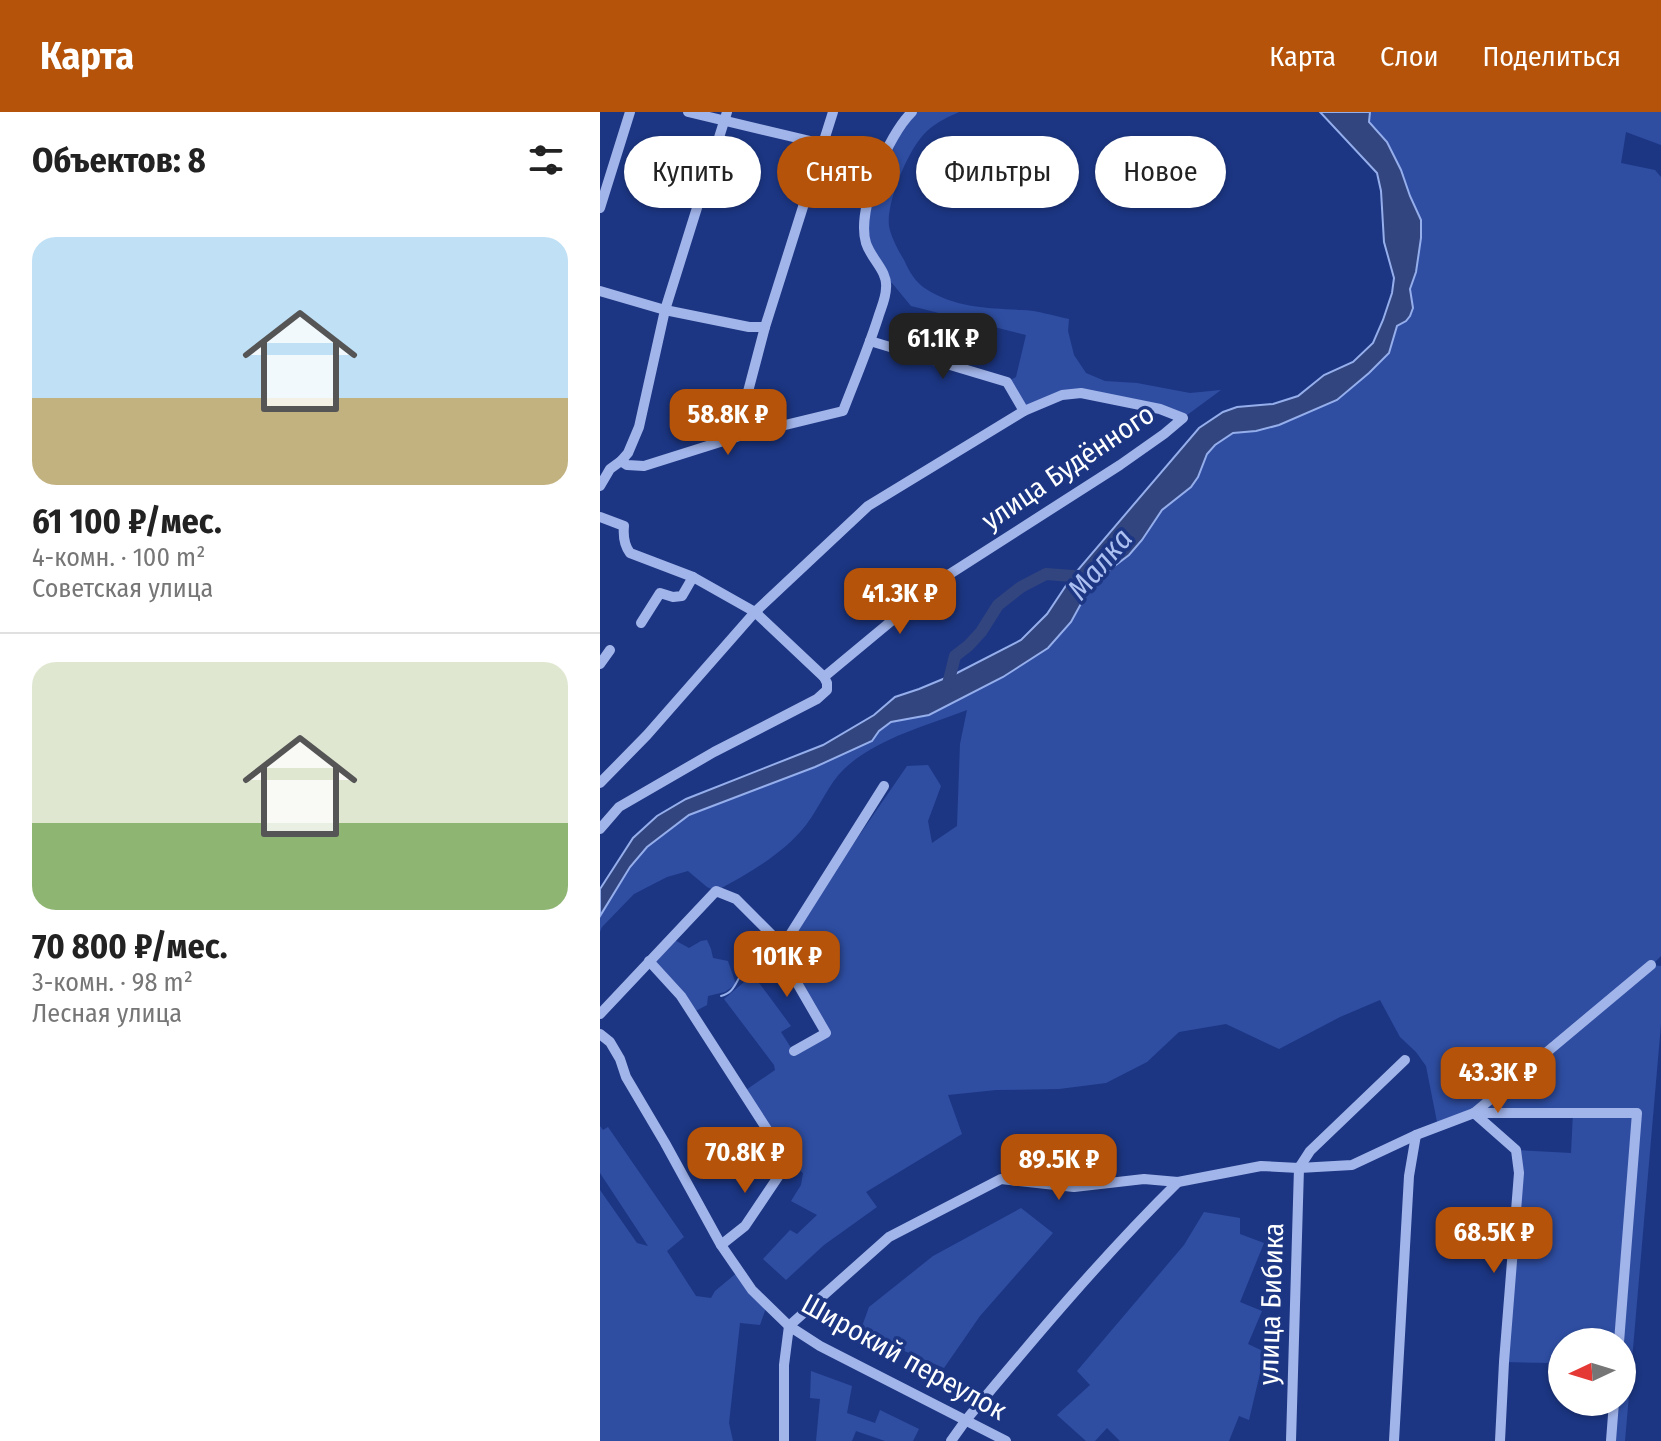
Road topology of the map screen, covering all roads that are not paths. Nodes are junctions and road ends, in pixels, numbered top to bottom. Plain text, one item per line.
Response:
1 (630, 112) edge
2 (688, 112) edge
3 (833, 112) edge
4 (912, 112) edge
5 (726, 116) edge
6 (795, 136) edge
7 (826, 136) edge
8 (895, 136) edge
9 (600, 208) edge
10 (803, 208) edge
11 (867, 208) edge
12 (600, 291) edge
13 (665, 310) junction
14 (765, 327) junction
15 (870, 341) junction
16 (1024, 411) junction
17 (736, 437) junction
18 (621, 461) junction
19 (600, 486) edge
20 (600, 517) edge
21 (693, 577) junction
22 (755, 612) junction
23 (641, 623) dead end
24 (610, 650) dead end
25 (600, 664) edge
26 (824, 677) junction
27 (600, 783) edge
28 (884, 786) dead end
29 (600, 829) edge
30 (783, 946) junction
31 (649, 961) junction
32 (1651, 965) dead end
33 (600, 1014) edge
34 (600, 1034) edge
35 (794, 1051) dead end
36 (1405, 1060) dead end
37 (1474, 1113) junction
38 (1416, 1135) junction
39 (1299, 1168) junction
40 (1178, 1182) junction
41 (721, 1245) junction
42 (789, 1326) junction
43 (1620, 1328) edge
44 (1613, 1416) edge
45 (966, 1420) junction
46 (787, 1440) edge
47 (951, 1441) edge
48 (1006, 1441) edge
49 (1291, 1441) edge
50 (1394, 1441) edge
51 (1500, 1441) edge
52 (1611, 1441) edge

1 - 9 street
2 - 5 street
3 - 7 street
4 - 8 street
5 - 6 street
5 - 13 street
10 - 14 street
11 - 15 street
12 - 13 street
13 - 14 street
13 - 18 street
14 - 17 street
15 - 16 street
15 - 17 street
16 - 22 street
16 - 26 street, улица Будённого
17 - 18 street
18 - 19 street
20 - 21 street
21 - 22 street
21 - 23 street
22 - 26 street
22 - 27 street
24 - 25 street
26 - 29 street, улица Будённого
28 - 30 street
30 - 31 street
30 - 35 street
31 - 33 street
31 - 41 street
32 - 37 street
34 - 41 street, Широкий переулок
36 - 39 street
37 - 38 street
37 - 43 street
37 - 51 street
38 - 39 street
38 - 50 street
39 - 40 street
39 - 49 street, улица Бибика
40 - 42 street
40 - 45 street
41 - 42 street, Широкий переулок
42 - 45 street, Широкий переулок
42 - 46 street
44 - 52 street
45 - 47 street
45 - 48 street, Широкий переулок

